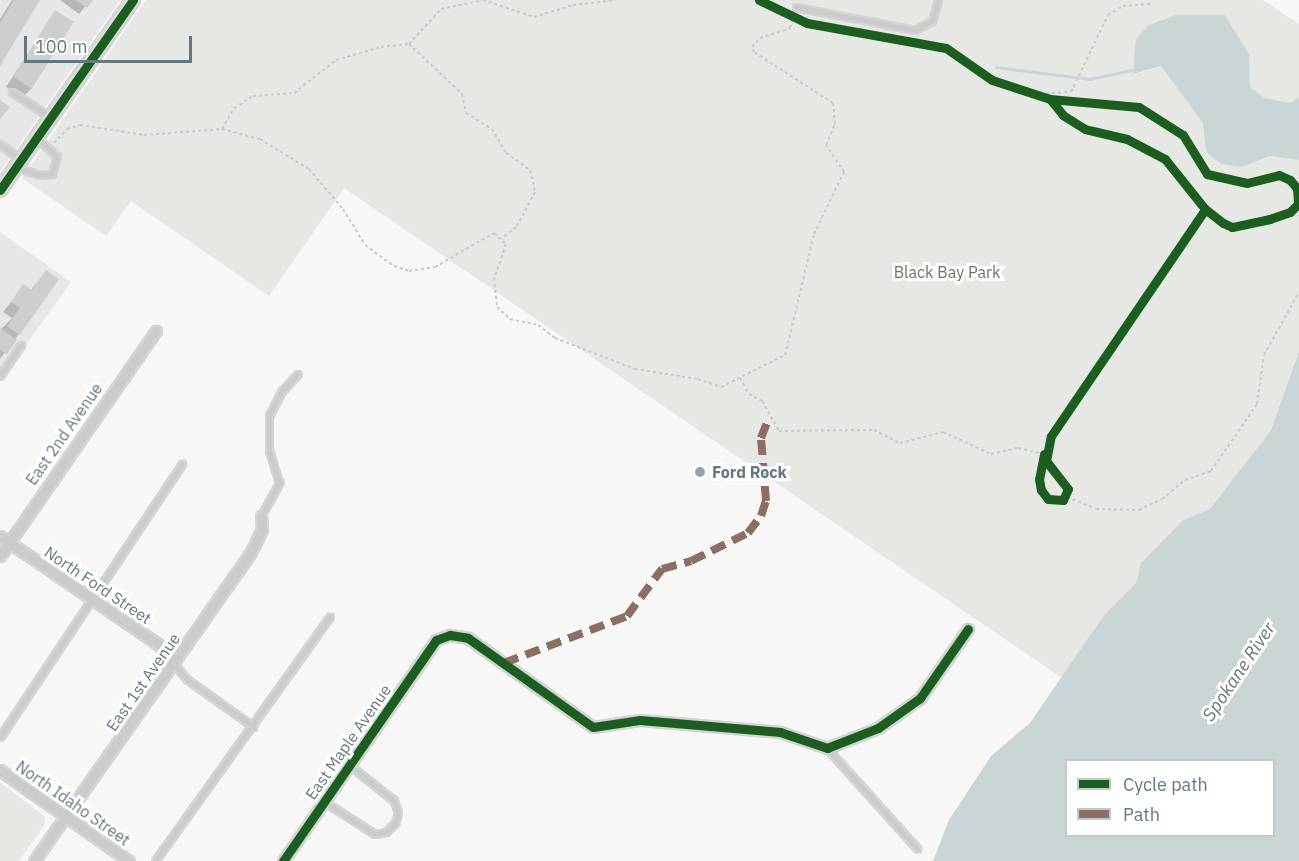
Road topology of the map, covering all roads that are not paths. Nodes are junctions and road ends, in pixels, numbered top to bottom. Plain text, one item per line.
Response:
1 (133, 0) edge
2 (938, 0) edge
3 (796, 7) road end
4 (12, 92) dead end
5 (51, 118) junction
6 (37, 138) junction
7 (0, 144) edge
8 (19, 163) junction
9 (0, 190) edge
10 (156, 331) dead end
11 (21, 345) dead end
12 (1, 373) edge
13 (298, 374) dead end
14 (182, 464) dead end
15 (261, 516) joint
16 (0, 536) edge
17 (9, 543) junction
18 (0, 556) edge
19 (92, 598) junction
20 (330, 617) dead end
21 (968, 629) dead end
22 (174, 664) junction
23 (254, 727) junction
24 (0, 737) edge
25 (827, 748) junction
26 (350, 766) junction
27 (0, 770) edge
28 (325, 802) junction
29 (65, 817) junction
30 (917, 848) dead end
31 (34, 861) edge
32 (129, 861) edge
33 (155, 861) edge
34 (283, 861) edge

1 - 5 street
2 - 3 lane
4 - 5 lane
5 - 6 street
6 - 8 street
6 - 8 lane
7 - 8 lane
8 - 9 street
10 - 17 street, East 2nd Avenue
11 - 12 lane
13 - 15 lane
14 - 19 lane
15 - 22 street, East 1st Avenue
16 - 17 street, North Ford Street
17 - 18 street, East 2nd Avenue
17 - 19 street, North Ford Street
19 - 22 street, North Ford Street
19 - 24 lane
20 - 23 lane
21 - 25 street
22 - 23 lane
22 - 29 street, East 1st Avenue
23 - 33 lane
25 - 26 street, East Maple Avenue
25 - 30 lane
26 - 28 street, East Maple Avenue
26 - 28 lane
27 - 29 street, North Idaho Street
28 - 34 street, East Maple Avenue
29 - 31 street, East 1st Avenue
29 - 32 street, North Idaho Street

